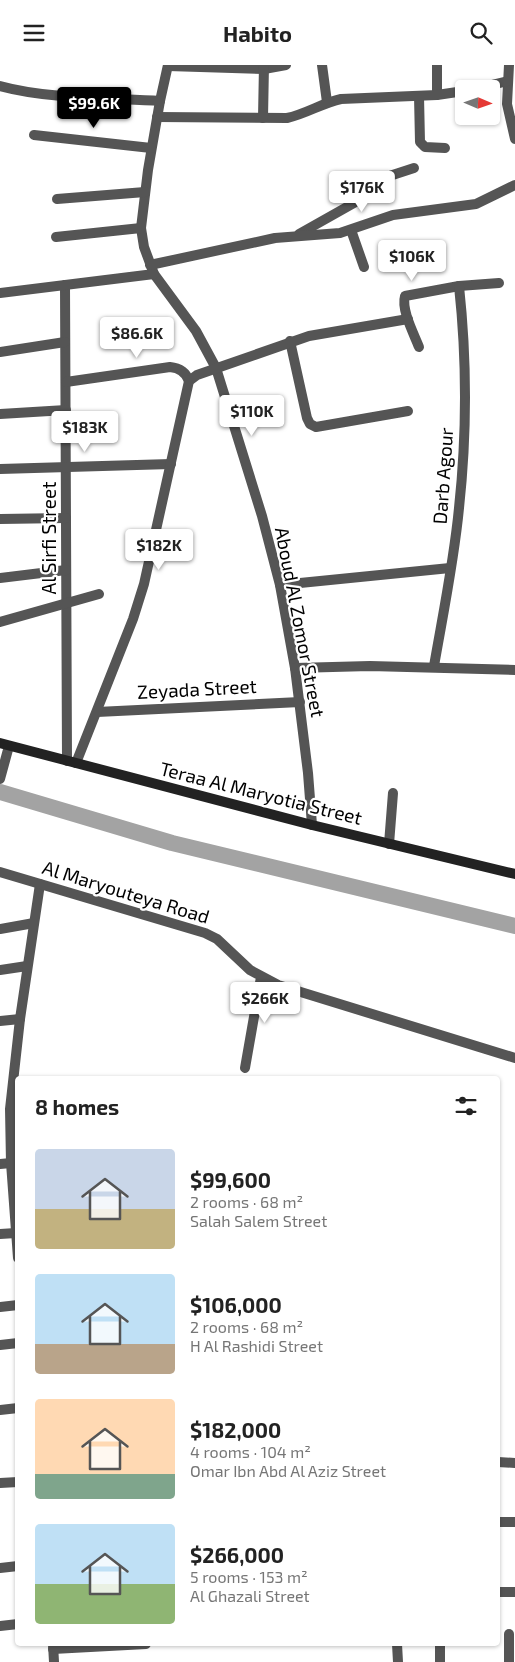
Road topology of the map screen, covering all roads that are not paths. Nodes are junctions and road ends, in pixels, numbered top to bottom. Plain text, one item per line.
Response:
1 (168, 65) edge
2 (286, 65) edge
3 (322, 65) edge
4 (437, 65) edge
5 (508, 65) edge
6 (264, 67) edge
7 (508, 81) junction
8 (500, 83) edge
9 (0, 86) edge
10 (455, 92) edge
11 (437, 95) junction
12 (419, 96) junction
13 (160, 101) junction
14 (327, 102) junction
15 (157, 117) junction
16 (263, 118) junction
17 (34, 135) dead end
18 (515, 139) edge
19 (151, 148) junction
20 (445, 148) dead end
21 (414, 168) dead end
22 (515, 185) edge
23 (145, 192) junction
24 (57, 199) dead end
25 (142, 228) junction
26 (351, 230) junction
27 (296, 235) junction
28 (56, 237) dead end
29 (364, 267) dead end
30 (152, 270) junction
31 (499, 283) dead end
32 (65, 285) junction
33 (460, 286) junction
34 (0, 293) edge
35 (408, 319) junction
36 (290, 341) junction
37 (65, 342) junction
38 (419, 347) dead end
39 (0, 352) edge
40 (216, 368) junction
41 (189, 381) junction
42 (66, 382) junction
43 (66, 410) junction
44 (408, 411) dead end
45 (0, 415) edge
46 (171, 464) junction
47 (66, 467) junction
48 (0, 469) edge
49 (66, 518) junction
50 (0, 519) edge
51 (450, 568) junction
52 (66, 570) junction
53 (0, 578) edge
54 (280, 585) junction
55 (99, 594) dead end
56 (66, 603) junction
57 (0, 622) edge
58 (434, 666) junction
59 (295, 668) junction
60 (515, 670) edge
61 (300, 702) junction
62 (97, 712) junction
63 (5, 744) edge
64 (72, 762) junction
65 (0, 779) edge
66 (393, 793) dead end
67 (312, 825) junction
68 (389, 844) junction
69 (0, 872) edge
70 (515, 874) edge
71 (40, 884) junction
72 (34, 923) junction
73 (0, 929) edge
74 (27, 966) junction
75 (0, 970) edge
76 (261, 977) junction
77 (20, 1019) junction
78 (0, 1021) edge
79 (515, 1058) edge
80 (245, 1067) dead end
81 (15, 1076) edge
82 (15, 1081) edge
83 (5, 1110) edge
84 (5, 1164) edge
85 (15, 1227) edge
86 (15, 1233) edge
87 (0, 1235) edge
88 (15, 1305) edge
89 (0, 1307) edge
90 (15, 1343) edge
91 (0, 1345) edge
92 (15, 1408) edge
93 (0, 1410) edge
94 (500, 1463) edge
95 (515, 1463) edge
96 (15, 1482) edge
97 (0, 1483) edge
98 (500, 1522) edge
99 (515, 1522) edge
100 (15, 1566) edge
101 (0, 1569) edge
102 (500, 1592) edge
103 (515, 1592) edge
104 (15, 1624) edge
105 (0, 1626) edge
106 (509, 1634) dead end
107 (53, 1646) edge
108 (397, 1646) edge
109 (440, 1646) edge
110 (54, 1662) edge
111 (398, 1662) edge
112 (440, 1662) edge
113 (509, 1662) edge

1 - 6 street
1 - 13 street, Aboud Al Zomor Street
2 - 6 street
3 - 14 street
4 - 11 street
5 - 7 street
6 - 16 street
7 - 8 street
7 - 18 street
9 - 13 street
10 - 11 street
11 - 12 street
12 - 14 street
12 - 20 street
13 - 15 street, Aboud Al Zomor Street
14 - 16 street
15 - 16 street
15 - 19 street, Aboud Al Zomor Street
17 - 19 street
19 - 23 street, Aboud Al Zomor Street
21 - 27 street
22 - 26 street
23 - 24 street
23 - 25 street, Aboud Al Zomor Street
25 - 28 street
25 - 30 street, Aboud Al Zomor Street
26 - 27 street
26 - 29 street
27 - 30 street
30 - 32 street
30 - 40 street, Aboud Al Zomor Street
31 - 33 street
32 - 34 street
32 - 37 street, Al Sirfi Street
33 - 35 street
33 - 51 street, Darb Agour
35 - 36 street
35 - 38 street
36 - 40 street
36 - 44 street
37 - 39 street
37 - 42 street, Al Sirfi Street
40 - 41 street
40 - 54 street, Aboud Al Zomor Street
41 - 42 street
41 - 46 street
42 - 43 street, Al Sirfi Street
43 - 45 street
43 - 47 street, Al Sirfi Street
46 - 47 street
46 - 62 street
47 - 48 street
47 - 49 street, Al Sirfi Street
49 - 50 street
49 - 52 street, Al Sirfi Street
51 - 54 street
51 - 58 street, Darb Agour
52 - 53 street
52 - 56 street, Al Sirfi Street
54 - 59 street, Aboud Al Zomor Street
55 - 56 street
56 - 57 street
56 - 64 street, Al Sirfi Street
58 - 59 street
58 - 60 street
59 - 61 street, Aboud Al Zomor Street
61 - 62 street, Zeyada Street
61 - 67 street, Aboud Al Zomor Street
62 - 64 street
63 - 64 main road, Teraa Al Maryotia Street
63 - 65 street
64 - 67 main road, Teraa Al Maryotia Street
66 - 68 street
67 - 68 main road, Teraa Al Maryotia Street
68 - 70 main road, Teraa Al Maryotia Street
69 - 71 street, Al Maryouteya Road
71 - 72 street
71 - 76 street, Al Maryouteya Road
72 - 73 street
72 - 74 street
74 - 75 street
74 - 77 street
76 - 79 street, Al Maryouteya Road
76 - 80 street
77 - 78 street
77 - 81 street
82 - 83 street
83 - 84 street
84 - 85 street
86 - 87 street
88 - 89 street
90 - 91 street
92 - 93 street
94 - 95 street
96 - 97 street
98 - 99 street
100 - 101 street
102 - 103 street
104 - 105 street
106 - 113 street
107 - 110 street
108 - 111 street
109 - 112 street

